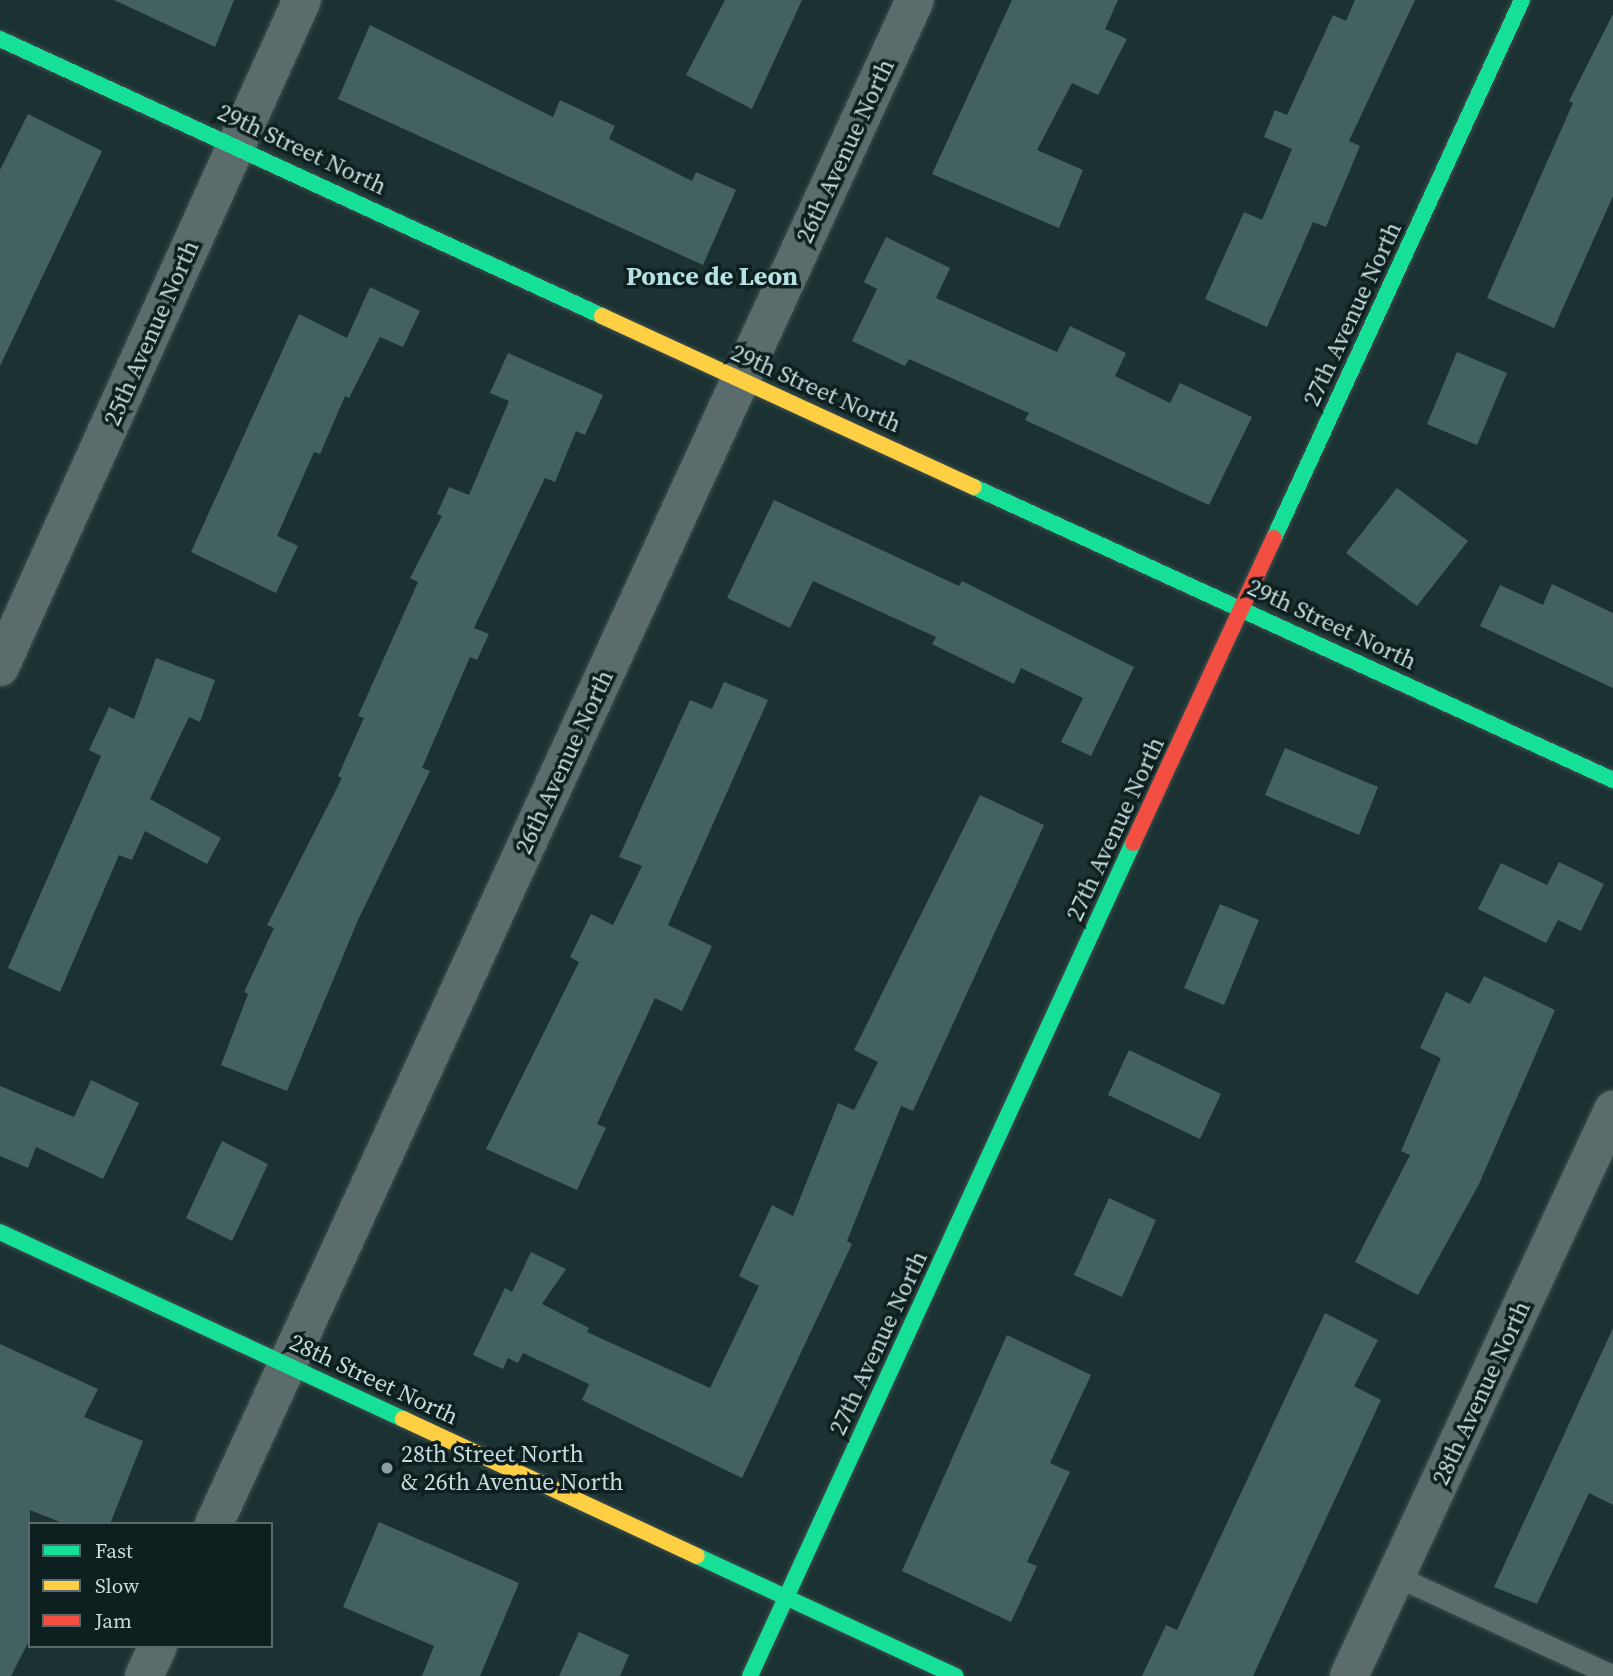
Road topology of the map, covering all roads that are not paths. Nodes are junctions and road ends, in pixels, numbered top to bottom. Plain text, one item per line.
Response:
1 (302, 0) edge
2 (915, 0) edge
3 (1522, 0) edge
4 (0, 39) edge
5 (237, 144) junction
6 (739, 379) junction
7 (1242, 607) junction
8 (0, 667) edge
9 (1613, 780) edge
10 (1613, 1110) edge
11 (0, 1232) edge
12 (288, 1363) junction
13 (215, 1522) edge
14 (1396, 1576) junction
15 (785, 1598) junction
16 (157, 1648) edge
17 (144, 1676) edge
18 (750, 1676) edge
19 (956, 1676) edge
20 (1349, 1676) edge
21 (1613, 1676) edge

1 - 5 street, 25th Avenue North
2 - 6 street, 26th Avenue North
3 - 7 street, 27th Avenue North
4 - 5 street, 29th Street North
5 - 6 street, 29th Street North
5 - 8 street, 25th Avenue North
6 - 7 street, 29th Street North
6 - 12 street, 26th Avenue North
7 - 9 street, 29th Street North
7 - 15 street, 27th Avenue North
10 - 14 street, 28th Avenue North
11 - 12 street, 28th Street North
12 - 13 street, 26th Avenue North
12 - 15 street, 28th Street North
14 - 20 street, 28th Avenue North
14 - 21 lane
15 - 18 street, 27th Avenue North
15 - 19 street, 28th Street North
16 - 17 street

